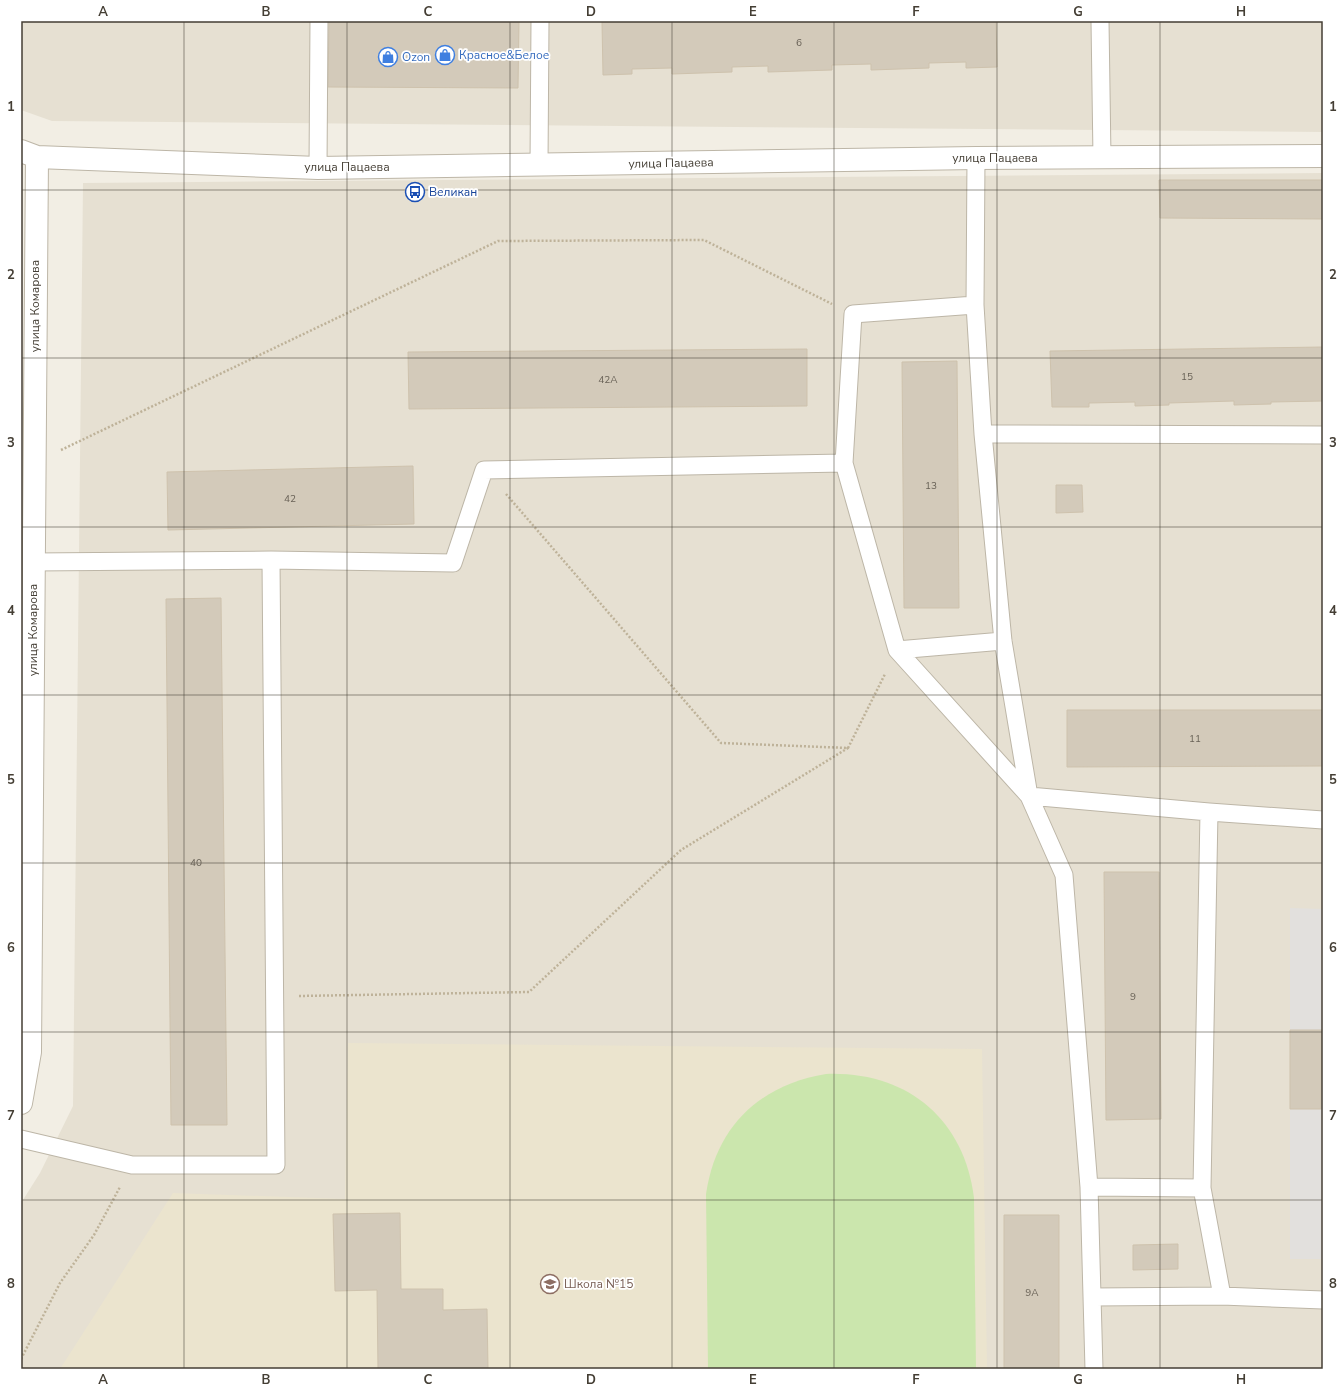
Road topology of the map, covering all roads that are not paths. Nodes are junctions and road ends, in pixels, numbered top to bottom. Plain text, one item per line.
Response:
1 (319, 21) edge
2 (540, 21) edge
3 (1100, 21) edge
4 (29, 154) edge
5 (1323, 156) edge
6 (976, 158) junction
7 (1102, 158) junction
8 (539, 165) junction
9 (318, 168) junction
10 (975, 305) junction
11 (983, 434) junction
12 (1323, 435) edge
13 (844, 462) junction
14 (271, 560) junction
15 (33, 562) junction
16 (1003, 642) junction
17 (897, 650) junction
18 (26, 704) edge
19 (1029, 796) junction
20 (1209, 812) junction
21 (1323, 820) edge
22 (21, 1102) edge
23 (21, 1139) edge
24 (1089, 1187) junction
25 (1202, 1188) junction
26 (1222, 1296) junction
27 (1093, 1297) junction
28 (1323, 1300) edge
29 (1094, 1369) edge

1 - 9 lane
2 - 8 lane
3 - 7 lane
4 - 9 street, улица Пацаева
4 - 15 street, улица Комарова
5 - 7 street, улица Пацаева
6 - 7 street, улица Пацаева
6 - 8 street, улица Пацаева
6 - 10 lane
8 - 9 street, улица Пацаева
10 - 11 lane
10 - 13 lane
11 - 12 lane
11 - 16 lane
13 - 14 lane
13 - 17 lane
14 - 15 lane
14 - 23 lane
15 - 18 street, улица Комарова
16 - 17 lane
16 - 19 lane
17 - 19 lane
18 - 22 street, улица Комарова
19 - 20 lane
19 - 24 lane
20 - 21 lane
20 - 25 lane
24 - 25 lane
24 - 27 lane
25 - 26 lane
26 - 27 lane
26 - 28 lane
27 - 29 lane

